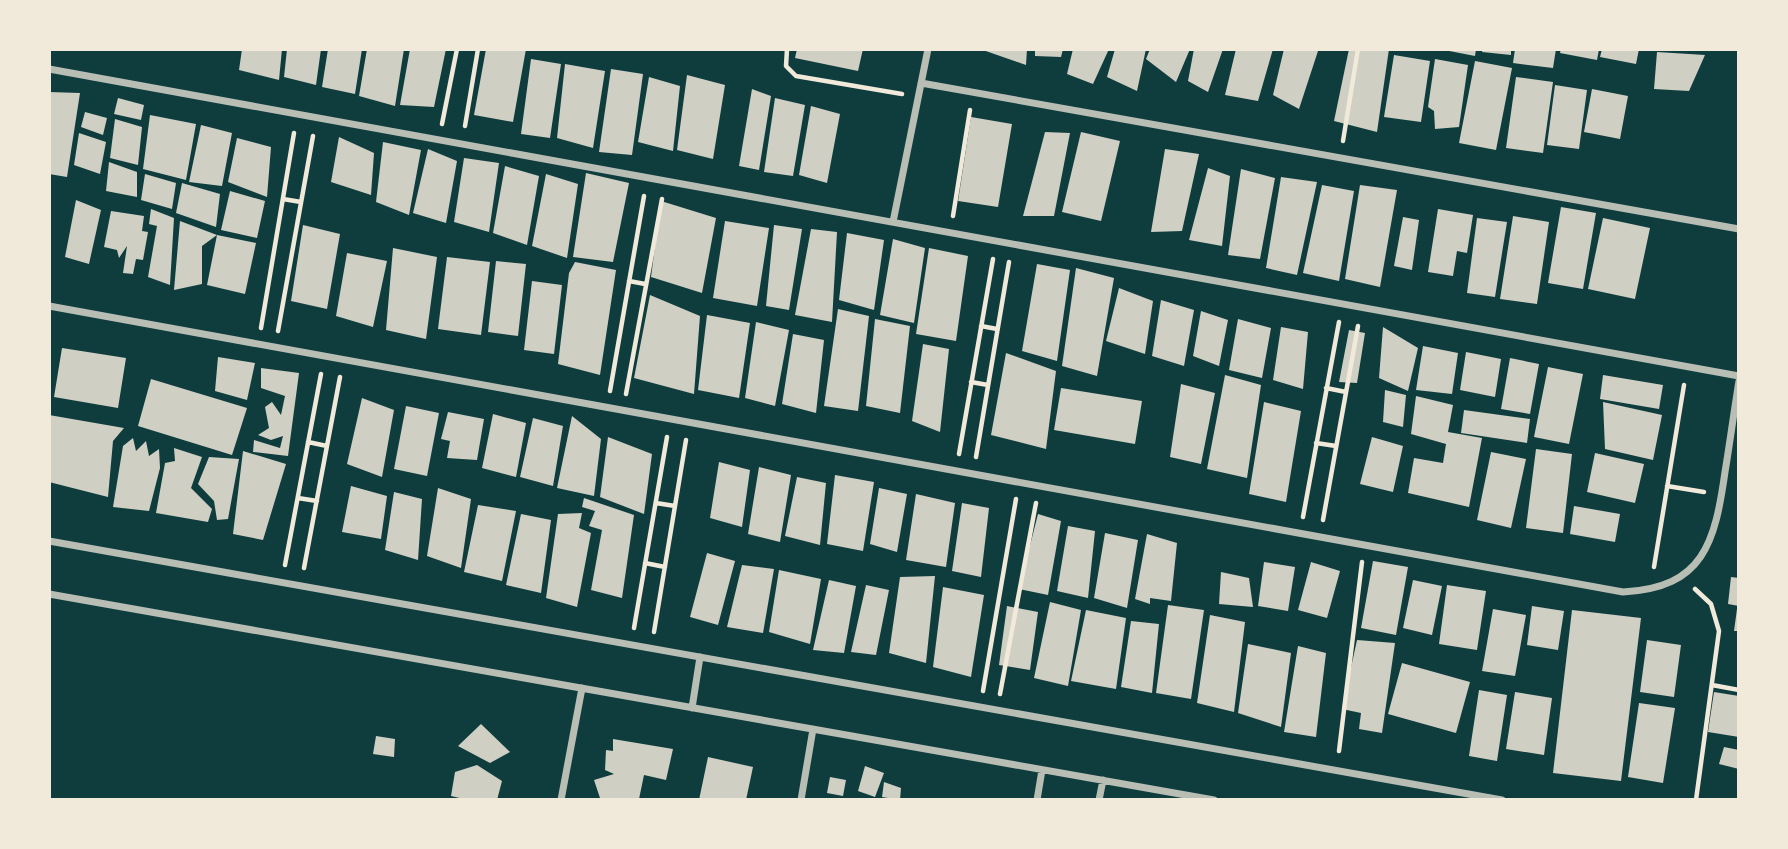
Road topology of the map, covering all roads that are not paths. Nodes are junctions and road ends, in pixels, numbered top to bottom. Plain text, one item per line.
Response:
1 (928, 49) edge
2 (49, 69) edge
3 (921, 83) junction
4 (893, 222) junction
5 (1739, 229) edge
6 (49, 306) edge
7 (1739, 379) edge
8 (49, 541) edge
9 (49, 594) edge
10 (699, 657) junction
11 (582, 688) junction
12 (692, 708) junction
13 (813, 729) junction
14 (1042, 769) junction
15 (1103, 780) junction
16 (561, 800) edge
17 (801, 800) edge
18 (1037, 800) edge
19 (1099, 800) edge
20 (1214, 800) edge
21 (1502, 800) edge

1 - 3 street
2 - 4 street
3 - 4 street
3 - 5 street
4 - 7 street
6 - 7 street
8 - 10 street
9 - 11 street
10 - 12 street
10 - 21 street
11 - 12 street
11 - 16 street
12 - 13 street
13 - 14 street
13 - 17 street
14 - 15 street
14 - 18 street
15 - 19 street
15 - 20 street

